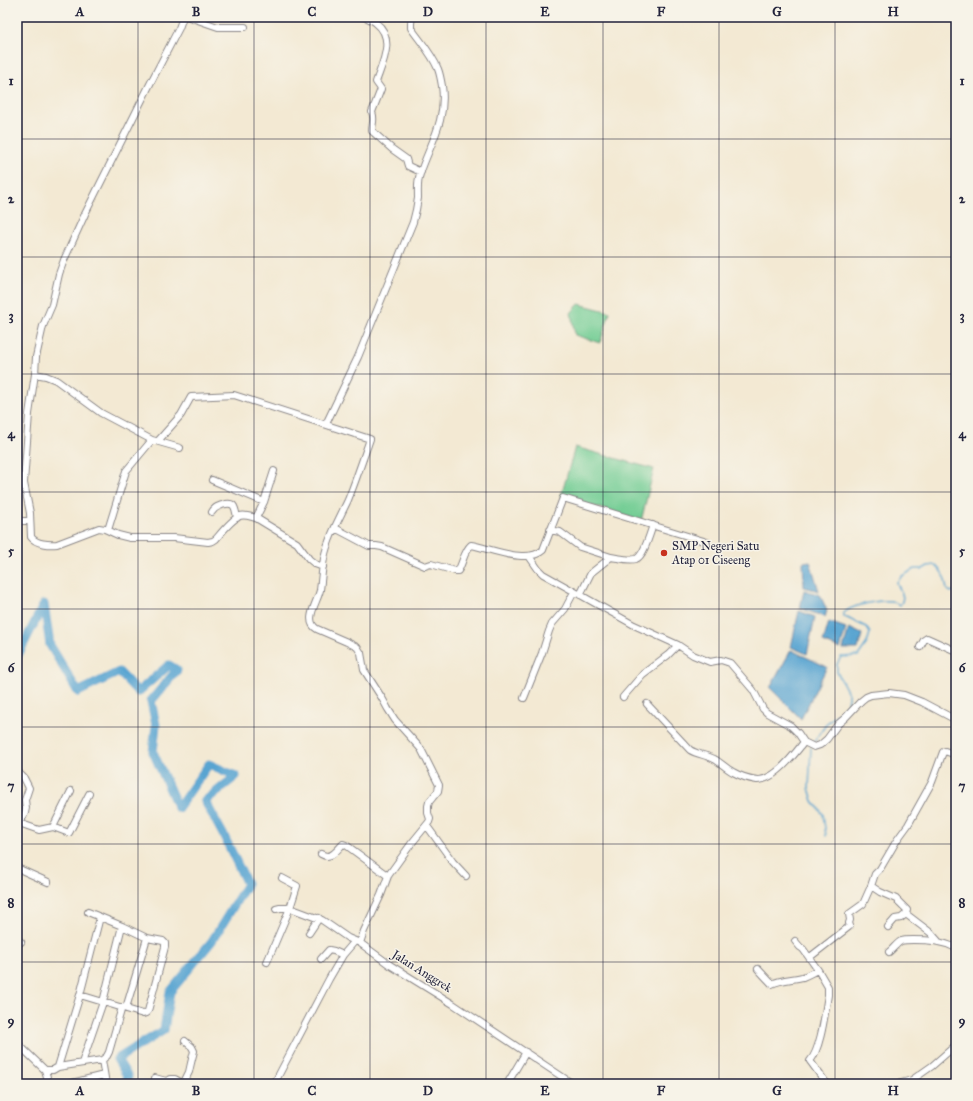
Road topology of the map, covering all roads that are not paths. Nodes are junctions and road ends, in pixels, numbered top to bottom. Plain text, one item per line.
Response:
1 (183, 17) edge
2 (189, 17) edge
3 (365, 17) edge
4 (412, 17) edge
5 (245, 27) dead end
6 (421, 172) junction
7 (35, 374) junction
8 (326, 424) junction
9 (155, 440) junction
10 (180, 448) dead end
11 (274, 472) dead end
12 (212, 480) dead end
13 (17, 483) edge
14 (24, 483) junction
15 (264, 502) junction
16 (212, 512) dead end
17 (237, 518) junction
18 (256, 518) junction
19 (17, 521) edge
20 (30, 521) junction
21 (653, 525) junction
22 (335, 528) junction
23 (108, 530) junction
24 (550, 530) junction
25 (707, 542) dead end
26 (529, 556) junction
27 (611, 557) junction
28 (323, 567) junction
29 (574, 592) junction
30 (580, 595) junction
31 (678, 645) junction
32 (920, 647) dead end
33 (956, 651) edge
34 (623, 697) dead end
35 (524, 698) dead end
36 (647, 704) dead end
37 (956, 720) edge
38 (805, 743) junction
39 (956, 755) edge
40 (17, 771) edge
41 (71, 791) dead end
42 (89, 794) dead end
43 (18, 824) edge
44 (427, 826) junction
45 (53, 827) junction
46 (321, 854) dead end
47 (17, 868) edge
48 (388, 876) junction
49 (466, 876) dead end
50 (282, 878) dead end
51 (48, 882) dead end
52 (871, 886) junction
53 (290, 908) junction
54 (276, 909) dead end
55 (88, 912) dead end
56 (906, 914) junction
57 (100, 917) junction
58 (319, 918) junction
59 (122, 926) junction
60 (888, 927) dead end
61 (310, 933) dead end
62 (147, 938) junction
63 (794, 941) dead end
64 (938, 941) junction
65 (358, 942) junction
66 (956, 948) edge
67 (889, 952) dead end
68 (344, 955) junction
69 (810, 957) junction
70 (321, 958) dead end
71 (267, 962) dead end
72 (758, 969) dead end
73 (818, 970) junction
74 (80, 995) junction
75 (103, 1002) junction
76 (124, 1008) junction
77 (185, 1041) dead end
78 (17, 1043) edge
79 (956, 1045) edge
80 (526, 1052) junction
81 (102, 1060) junction
82 (82, 1063) junction
83 (58, 1067) junction
84 (45, 1070) junction
85 (104, 1076) junction
86 (564, 1077) junction
87 (155, 1078) dead end
88 (48, 1084) edge
89 (68, 1084) edge
90 (106, 1084) edge
91 (184, 1084) edge
92 (274, 1084) edge
93 (507, 1084) edge
94 (560, 1084) edge
95 (573, 1084) edge
96 (827, 1084) edge
97 (897, 1084) edge

1 - 7 street
2 - 5 street
3 - 6 street
4 - 6 street
6 - 8 street
7 - 9 street
7 - 14 street
8 - 9 street
8 - 22 street
9 - 10 street
9 - 23 street
11 - 15 street
12 - 15 street
13 - 14 street
14 - 20 street
15 - 18 street
16 - 17 street
17 - 18 street
17 - 23 street
18 - 28 street
19 - 20 street
20 - 23 street
21 - 24 street
21 - 25 street
21 - 27 street
22 - 26 street
22 - 28 street
24 - 26 street
24 - 27 street
26 - 29 street
27 - 30 street
28 - 44 street
29 - 30 street
29 - 35 street
30 - 31 street
31 - 34 street
31 - 38 street
32 - 33 street
36 - 38 street
37 - 38 street
39 - 52 street
40 - 43 street
41 - 45 street
42 - 45 street
43 - 45 street
44 - 48 street
44 - 49 street
46 - 48 street
47 - 51 street
48 - 65 street
50 - 53 street
52 - 56 street
52 - 69 street
53 - 54 street
53 - 58 street, Jalan Anggrek
53 - 71 street
55 - 57 street
56 - 60 street
56 - 64 street
57 - 59 street
57 - 74 street
58 - 61 street
58 - 65 street, Jalan Anggrek
59 - 62 street
59 - 75 street
62 - 76 street
62 - 76 street
63 - 69 street
64 - 66 street
64 - 67 street
65 - 68 street
65 - 80 street, Jalan Anggrek
68 - 70 street
68 - 92 street
69 - 73 street
72 - 73 street
73 - 96 street
74 - 75 street
74 - 83 street
75 - 76 street
75 - 82 street
76 - 81 street
77 - 91 street
78 - 84 street
79 - 97 street
80 - 86 street, Jalan Anggrek
80 - 93 street
81 - 82 street
81 - 85 street
82 - 83 street
83 - 84 street
84 - 88 street
85 - 89 street
85 - 90 street
86 - 94 street
86 - 95 street, Jalan Anggrek
87 - 91 street

